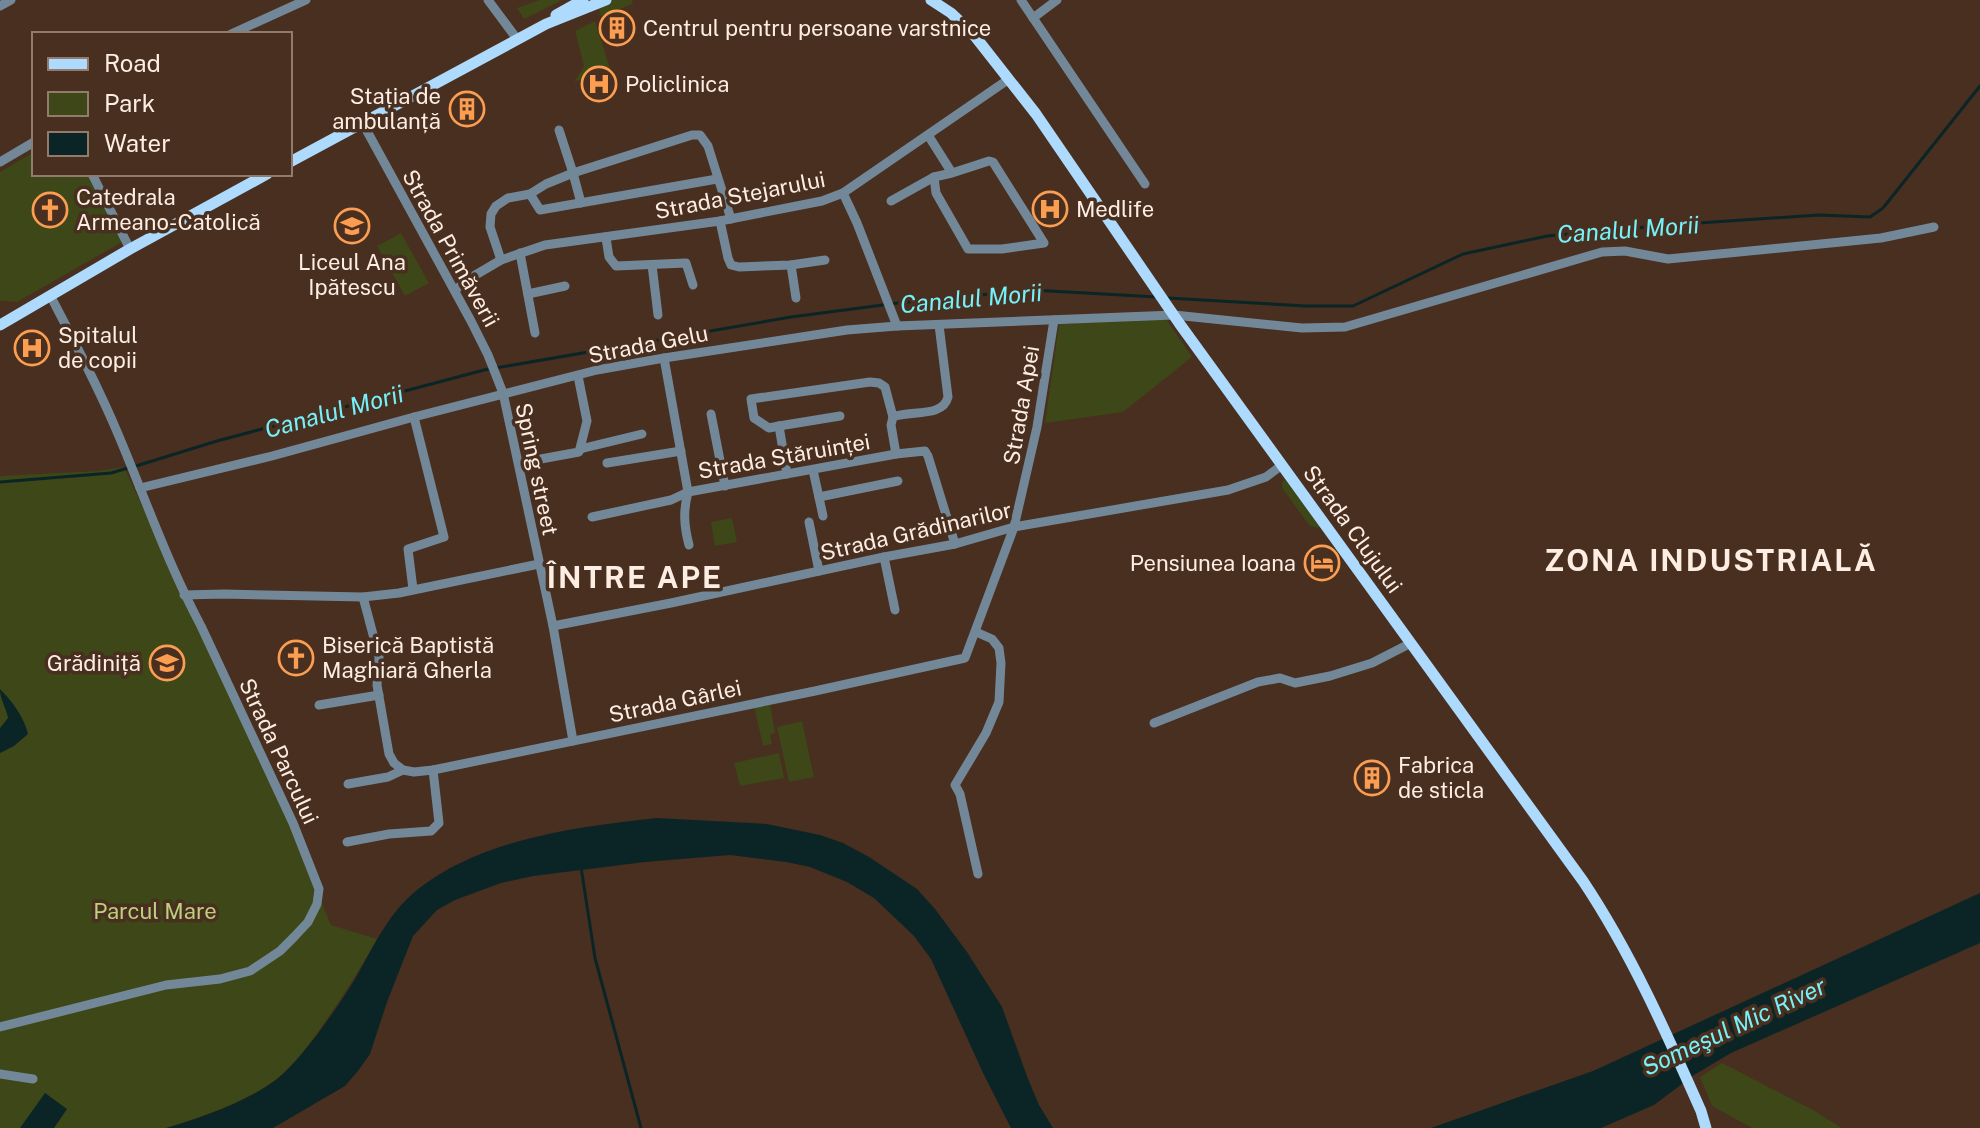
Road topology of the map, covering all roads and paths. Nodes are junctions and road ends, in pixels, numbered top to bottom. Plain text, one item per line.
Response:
1 (11, 0) edge
2 (306, 0) edge
3 (488, 0) edge
4 (583, 0) edge
5 (603, 0) edge
6 (931, 0) edge
7 (1021, 0) edge
8 (1057, 0) edge
9 (0, 6) edge
10 (1033, 18) junction
11 (546, 24) junction
12 (235, 32) edge
13 (517, 39) junction
14 (1009, 79) junction
15 (362, 122) junction
16 (559, 130) dead end
17 (928, 135) junction
18 (32, 143) edge
19 (292, 161) edge
20 (0, 162) edge
21 (573, 173) junction
22 (952, 173) junction
23 (93, 176) edge
24 (263, 176) edge
25 (934, 177) junction
26 (717, 179) junction
27 (1145, 184) dead end
28 (843, 193) junction
29 (530, 194) junction
30 (891, 201) dead end
31 (581, 203) junction
32 (731, 219) junction
33 (720, 221) junction
34 (1934, 227) dead end
35 (606, 238) junction
36 (130, 249) junction
37 (520, 253) junction
38 (501, 260) junction
39 (825, 260) dead end
40 (652, 265) junction
41 (791, 265) junction
42 (693, 285) dead end
43 (565, 286) dead end
44 (455, 290) junction
45 (528, 294) junction
46 (50, 295) junction
47 (796, 298) dead end
48 (1171, 311) junction
49 (658, 315) dead end
50 (1054, 320) junction
51 (0, 325) edge
52 (939, 325) junction
53 (897, 326) junction
54 (535, 333) dead end
55 (664, 358) junction
56 (578, 376) junction
57 (503, 393) junction
58 (711, 414) dead end
59 (840, 416) dead end
60 (414, 417) junction
61 (893, 417) junction
62 (779, 426) junction
63 (642, 434) dead end
64 (580, 449) junction
65 (681, 451) junction
66 (896, 454) junction
67 (519, 463) junction
68 (607, 463) dead end
69 (1282, 465) junction
70 (813, 470) junction
71 (787, 474) junction
72 (898, 481) dead end
73 (138, 484) junction
74 (725, 486) junction
75 (688, 492) junction
76 (819, 497) junction
77 (823, 516) dead end
78 (592, 517) dead end
79 (809, 522) dead end
80 (1014, 527) junction
81 (955, 544) junction
82 (689, 545) dead end
83 (884, 557) junction
84 (539, 564) junction
85 (819, 571) junction
86 (413, 589) junction
87 (184, 595) junction
88 (363, 597) junction
89 (895, 610) dead end
90 (553, 626) junction
91 (976, 632) junction
92 (1411, 643) junction
93 (965, 658) joint
94 (379, 695) junction
95 (319, 705) dead end
96 (1154, 723) dead end
97 (573, 741) junction
98 (398, 766) junction
99 (433, 770) junction
100 (348, 784) dead end
101 (347, 842) dead end
102 (978, 874) dead end
103 (0, 1027) edge
104 (0, 1074) edge
105 (33, 1079) dead end
106 (1709, 1128) edge

1 - 9 street
2 - 12 street
3 - 13 street
4 - 11 main road
5 - 11 main road
6 - 14 main road, Strada Clujului
7 - 10 street
8 - 10 street
10 - 27 street
11 - 13 main road
13 - 15 main road
14 - 17 street, Strada Stejarului
14 - 48 main road, Strada Clujului
15 - 19 main road
15 - 44 street, Strada Primăverii
16 - 21 street
17 - 22 street
17 - 28 street, Strada Stejarului
18 - 20 street
21 - 26 street
21 - 29 street
21 - 31 street
22 - 25 street
22 - 25 street
23 - 36 street
24 - 36 main road
25 - 30 street
26 - 31 street
26 - 32 street
28 - 32 street, Strada Stejarului
28 - 53 street
29 - 31 street
29 - 38 street
32 - 33 street, Strada Stejarului
33 - 35 street, Strada Stejarului
33 - 41 street
34 - 48 street, Strada Gelu
35 - 37 street, Strada Stejarului
35 - 40 street
36 - 46 main road
37 - 38 street, Strada Stejarului
37 - 45 street
38 - 44 street, Strada Stejarului
39 - 41 street
40 - 42 street
40 - 49 street
41 - 47 street
43 - 45 street
44 - 57 street, Strada Primăverii
45 - 54 street
46 - 51 main road
46 - 73 street, Strada Parcului
48 - 50 street, Strada Gelu
48 - 69 main road, Strada Clujului
50 - 52 street, Strada Gelu
50 - 80 street, Strada Apei
52 - 53 street, Strada Gelu
52 - 61 street
53 - 55 street, Strada Gelu
55 - 56 street, Strada Gelu
55 - 65 street, Strada Stăruinței
56 - 57 street, Strada Gelu
56 - 64 street
57 - 60 street, Strada Gelu
57 - 67 street, Spring street
58 - 74 street
59 - 62 street
60 - 73 street, Strada Gelu
60 - 86 street
61 - 62 street
61 - 66 street
62 - 71 street
63 - 64 street
64 - 67 street
65 - 68 street
65 - 75 street, Strada Stăruinței
66 - 70 street, Strada Stăruinței
66 - 81 street, Strada Stăruinței
67 - 84 street, Spring street
69 - 80 street, Strada Grădinarilor
69 - 92 main road, Strada Clujului
70 - 71 street, Strada Stăruinței
70 - 76 street
71 - 74 street, Strada Stăruinței
72 - 76 street
73 - 87 street, Strada Parcului
74 - 75 street, Strada Stăruinței
75 - 78 street
75 - 82 street
76 - 77 street
79 - 85 street
80 - 81 street, Strada Grădinarilor
80 - 91 street, Strada Apei
81 - 83 street, Strada Grădinarilor
83 - 85 street, Strada Grădinarilor
83 - 89 street
84 - 86 street
84 - 90 street, Spring street
85 - 90 street, Strada Grădinarilor
86 - 88 street
87 - 88 street
87 - 103 street, Strada Parcului
88 - 94 street
90 - 97 street, Spring street
91 - 93 street, Strada Apei
91 - 102 street
92 - 96 street
92 - 106 main road, Strada Clujului
93 - 97 street, Strada Gârlei
94 - 95 street
94 - 98 street
97 - 99 street, Strada Gârlei
98 - 99 street, Strada Gârlei
98 - 100 street, Strada Gârlei
99 - 101 street
104 - 105 street

